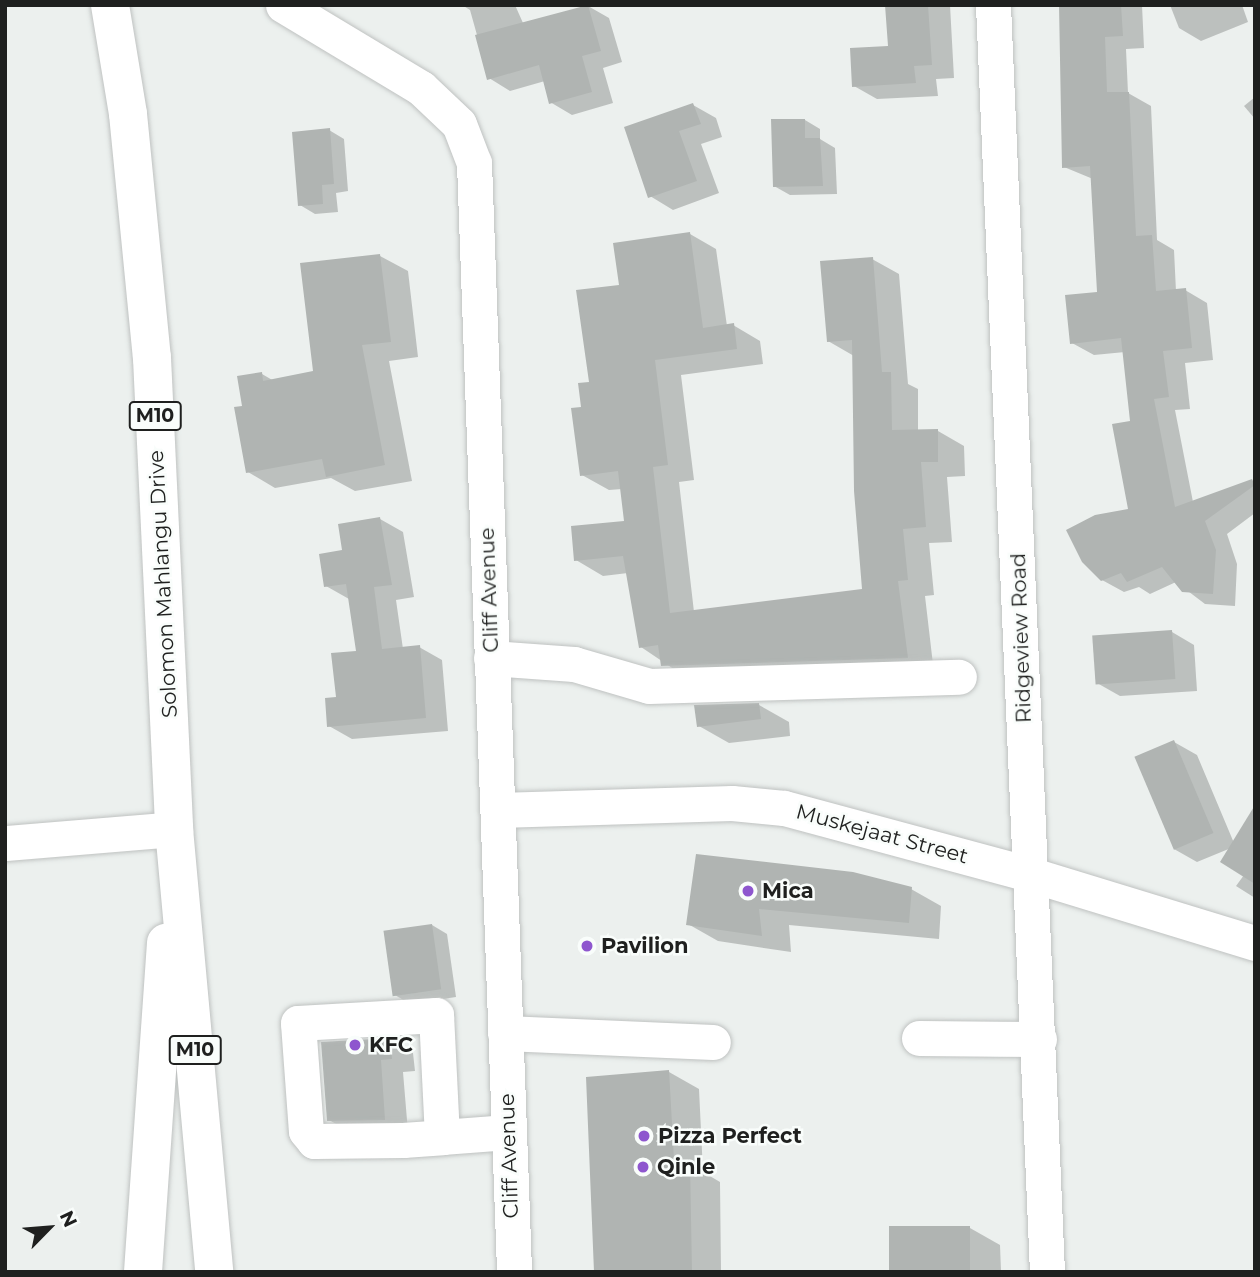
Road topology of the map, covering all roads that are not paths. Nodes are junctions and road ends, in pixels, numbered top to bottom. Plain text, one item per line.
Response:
1 (110, 5) edge
2 (283, 5) edge
3 (993, 5) edge
4 (491, 658) junction
5 (959, 677) dead end
6 (498, 810) junction
7 (174, 829) junction
8 (5, 843) edge
9 (1029, 874) junction
10 (1255, 943) edge
11 (505, 1033) junction
12 (919, 1038) dead end
13 (1040, 1039) junction
14 (713, 1042) dead end
15 (508, 1132) junction
16 (442, 1137) junction
17 (143, 1272) edge
18 (214, 1272) edge
19 (514, 1272) edge
20 (1047, 1272) edge

1 - 7 main road, Solomon Mahlangu Drive / M10
2 - 4 street, Cliff Avenue
3 - 9 street, Ridgeview Road
4 - 5 street
4 - 6 street, Cliff Avenue
6 - 9 street, Muskejaat Street
6 - 11 street, Cliff Avenue
7 - 8 street
7 - 17 main road, Solomon Mahlangu Drive / M10
7 - 18 main road, Solomon Mahlangu Drive / M10
9 - 10 street, Muskejaat Street
9 - 13 street, Ridgeview Road
11 - 14 street
11 - 15 street, Cliff Avenue
12 - 13 street
13 - 20 street, Ridgeview Road
15 - 16 street
15 - 19 street, Cliff Avenue
16 - 16 street

